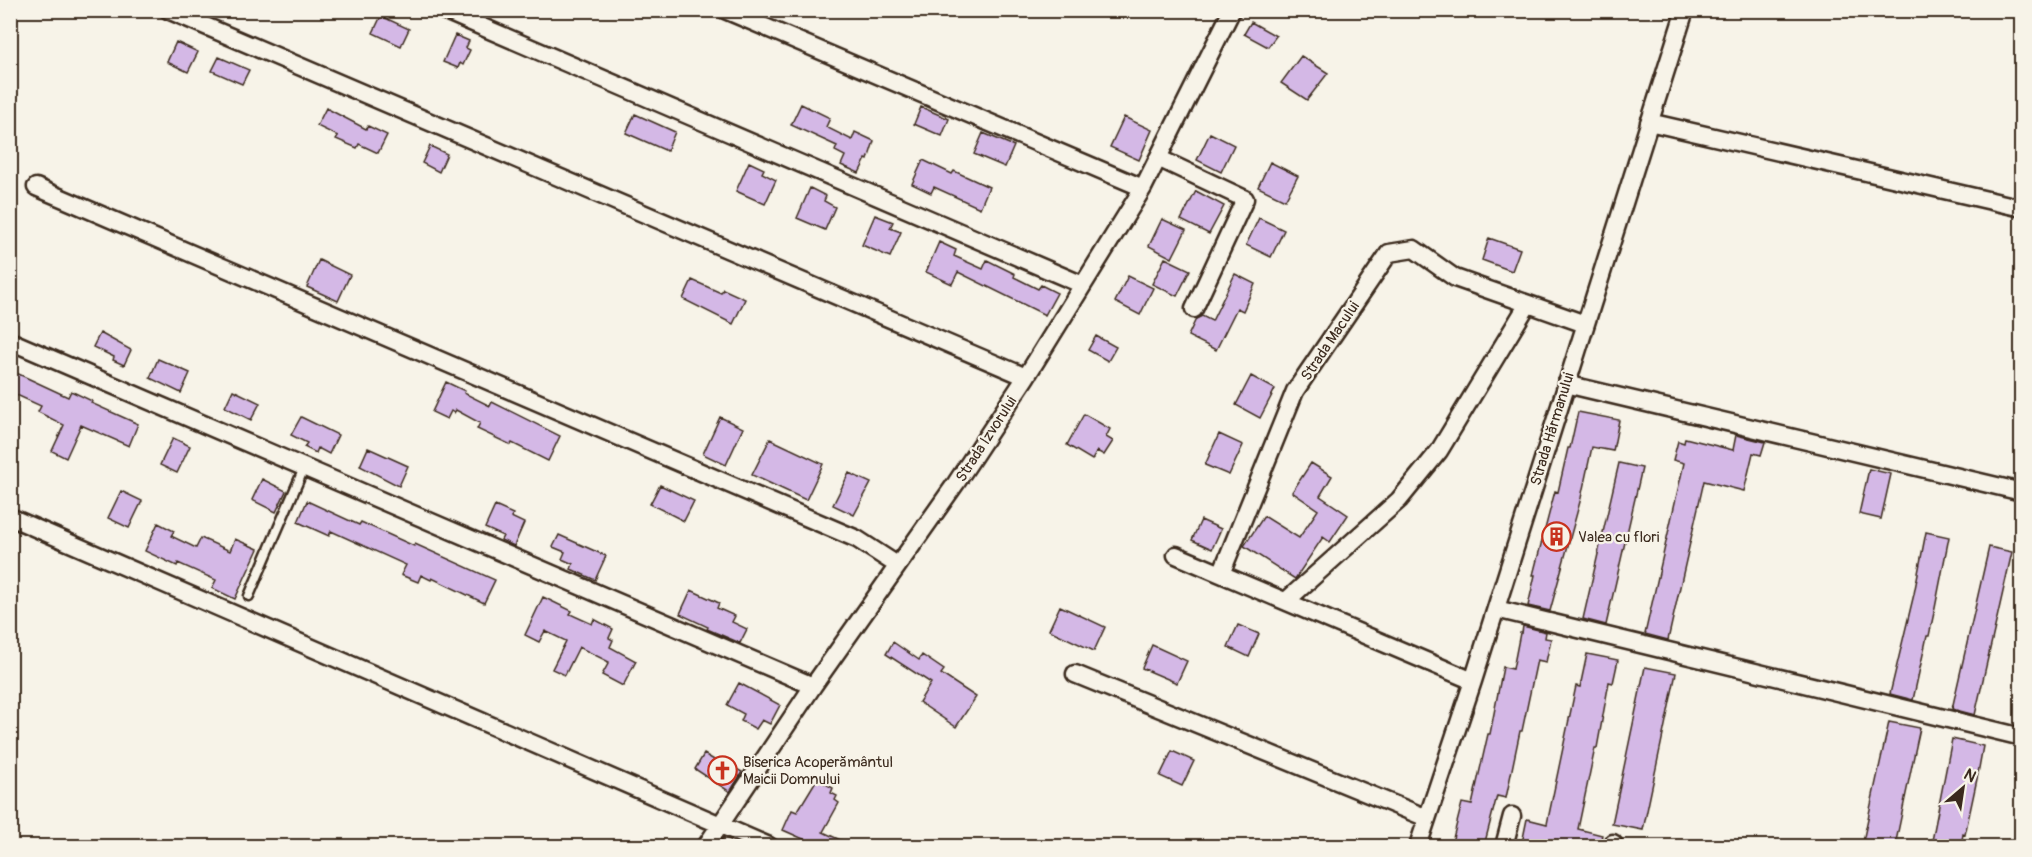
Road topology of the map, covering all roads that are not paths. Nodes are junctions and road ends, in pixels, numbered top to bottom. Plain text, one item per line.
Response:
1 (168, 10) edge
2 (443, 10) edge
3 (725, 10) edge
4 (1232, 10) edge
5 (1685, 10) edge
6 (1649, 122) junction
7 (1158, 158) junction
8 (36, 187) dead end
9 (1143, 188) junction
10 (2022, 208) edge
11 (1083, 285) junction
12 (1528, 304) junction
13 (1194, 309) dead end
14 (1585, 324) junction
15 (10, 341) edge
16 (1026, 377) junction
17 (1566, 384) junction
18 (304, 468) junction
19 (2022, 492) edge
20 (10, 517) edge
21 (1176, 555) dead end
22 (897, 565) junction
23 (1221, 574) junction
24 (249, 596) dead end
25 (1286, 601) junction
26 (1496, 609) junction
27 (1075, 674) dead end
28 (1473, 681) junction
29 (813, 686) junction
30 (2022, 737) edge
31 (1512, 816) dead end
32 (1427, 818) junction
33 (720, 825) junction
34 (706, 846) edge
35 (769, 846) edge
36 (1418, 846) edge
37 (1504, 846) edge

1 - 16 street
2 - 11 street
3 - 9 street
4 - 7 street, Strada Izvorului
5 - 6 street, Strada Hărmanului
6 - 10 street
6 - 14 street, Strada Hărmanului
7 - 9 street, Strada Izvorului
7 - 13 street
8 - 22 street
9 - 11 street, Strada Izvorului
11 - 16 street, Strada Izvorului
12 - 14 street, Strada Macului
12 - 23 street, Strada Macului
12 - 25 street
14 - 17 street, Strada Hărmanului
15 - 18 street
16 - 22 street, Strada Izvorului
17 - 19 street
17 - 26 street, Strada Hărmanului
18 - 24 lane
18 - 29 street
20 - 33 street
21 - 23 street
22 - 29 street, Strada Izvorului
23 - 25 street
25 - 28 street
26 - 28 street, Strada Hărmanului
26 - 30 street
27 - 32 street
28 - 32 street, Strada Hărmanului
29 - 33 street, Strada Izvorului
31 - 37 street
32 - 36 street, Strada Hărmanului
33 - 34 street, Strada Izvorului
33 - 35 street

